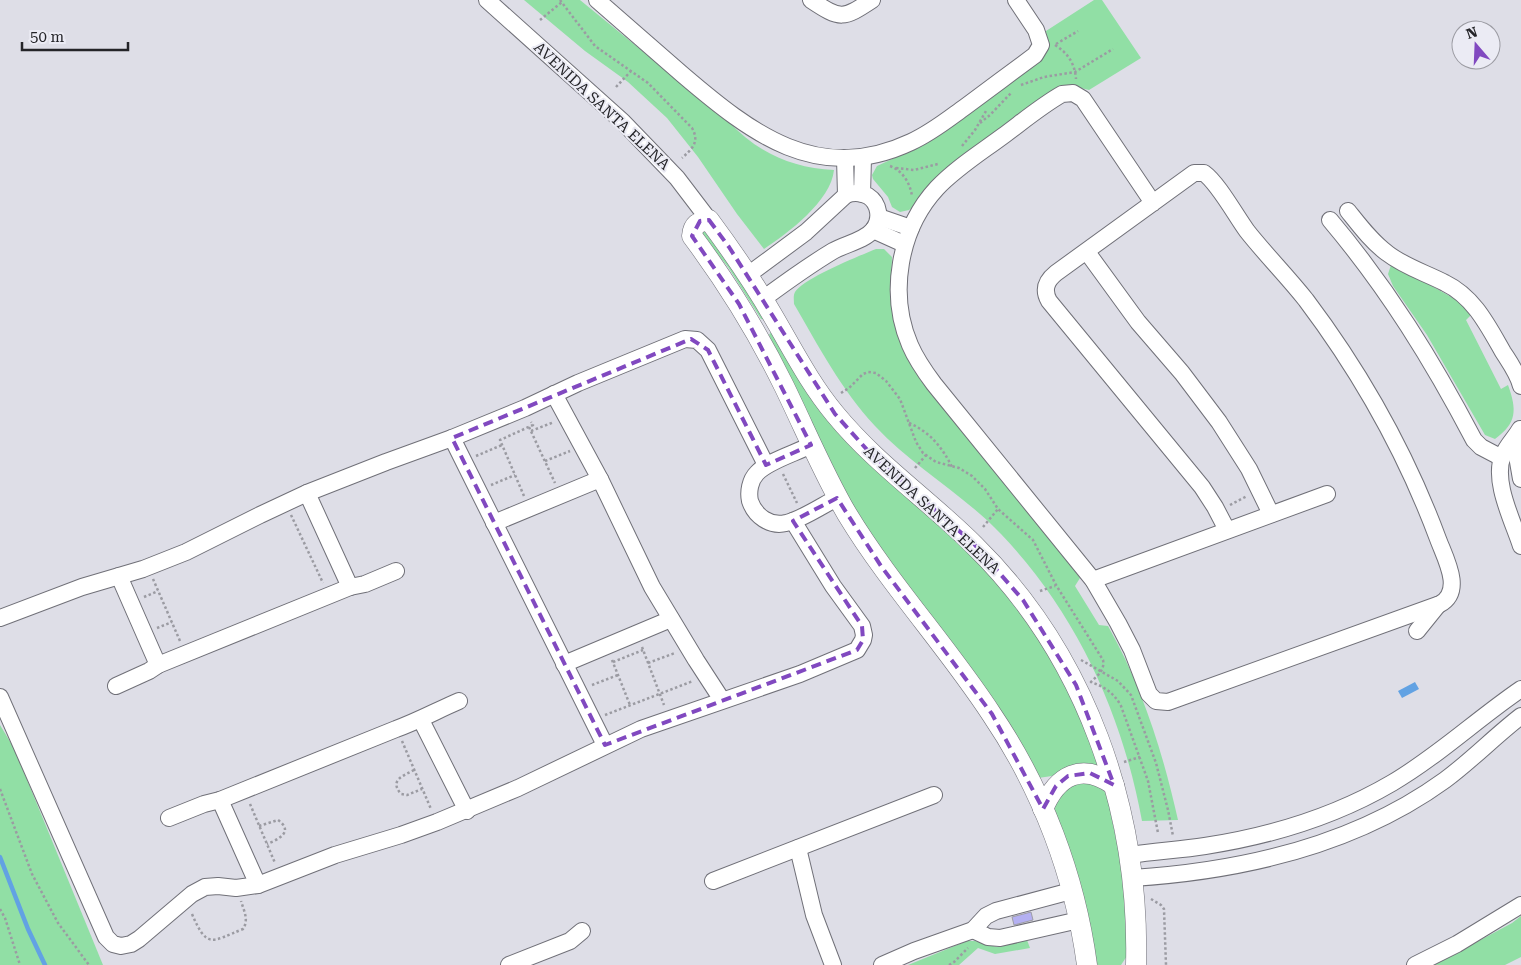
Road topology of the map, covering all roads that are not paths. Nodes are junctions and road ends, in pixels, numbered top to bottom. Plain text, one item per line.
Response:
1 (487, 0) edge
2 (597, 0) edge
3 (811, 0) edge
4 (872, 0) edge
5 (1016, 0) edge
6 (852, 5) edge
7 (868, 157) junction
8 (845, 158) junction
9 (854, 194) junction
10 (1152, 203) junction
11 (1348, 211) dead end
12 (710, 220) junction
13 (1330, 220) dead end
14 (914, 221) junction
15 (876, 224) junction
16 (904, 244) junction
17 (1087, 252) junction
18 (1388, 254) junction
19 (1369, 267) junction
20 (748, 275) junction
21 (763, 299) junction
22 (1521, 383) edge
23 (554, 394) junction
24 (1521, 428) edge
25 (452, 438) junction
26 (811, 445) junction
27 (1502, 458) junction
28 (771, 463) junction
29 (600, 479) junction
30 (1521, 479) edge
31 (306, 493) junction
32 (1328, 494) dead end
33 (838, 498) junction
34 (1271, 514) junction
35 (798, 518) junction
36 (494, 523) junction
37 (1227, 530) junction
38 (1521, 546) edge
39 (396, 571) dead end
40 (119, 576) junction
41 (1093, 580) junction
42 (350, 587) junction
43 (1440, 604) junction
44 (0, 618) edge
45 (670, 619) junction
46 (1417, 631) dead end
47 (564, 664) junction
48 (158, 665) junction
49 (116, 686) dead end
50 (1521, 689) edge
51 (0, 697) edge
52 (722, 700) junction
53 (459, 701) dead end
54 (1521, 716) edge
55 (421, 720) junction
56 (1460, 735) junction
57 (605, 745) junction
58 (1443, 749) junction
59 (1476, 755) junction
60 (1457, 770) junction
61 (1114, 785) junction
62 (934, 796) dead end
63 (220, 800) junction
64 (1043, 809) junction
65 (467, 811) junction
66 (169, 818) dead end
67 (798, 848) junction
68 (1130, 855) junction
69 (1132, 878) junction
70 (713, 881) dead end
71 (258, 885) junction
72 (1072, 891) junction
73 (1521, 905) edge
74 (1079, 920) junction
75 (973, 930) junction
76 (582, 931) dead end
77 (1087, 964) edge
78 (510, 965) edge
79 (833, 965) edge
80 (882, 965) edge
81 (1136, 965) edge
82 (1415, 965) edge

1 - 12 street, AVENIDA SANTA ELENA
2 - 8 street
3 - 6 street
4 - 6 street
5 - 7 street
7 - 8 street
7 - 9 street
8 - 9 street
9 - 15 street
9 - 20 street
10 - 14 street
10 - 17 street
10 - 43 street
11 - 18 street
12 - 20 street, AVENIDA SANTA ELENA
12 - 26 street
13 - 19 street
14 - 15 street
14 - 16 street
15 - 16 street
15 - 21 street
16 - 41 street
17 - 34 street
17 - 37 street
18 - 19 street
18 - 22 street
19 - 27 street
20 - 21 street, AVENIDA SANTA ELENA
21 - 61 street, AVENIDA SANTA ELENA
23 - 25 street
23 - 28 street
23 - 29 street
24 - 27 street
24 - 30 street
25 - 31 street
25 - 36 street
26 - 28 street
26 - 33 street
27 - 38 street
28 - 35 street
29 - 36 street
29 - 45 street
31 - 40 street
31 - 42 street
32 - 34 street
33 - 35 street
33 - 64 street
34 - 37 street
35 - 52 street
36 - 47 street
37 - 41 street
39 - 42 street
40 - 44 street
40 - 48 street
41 - 43 street
42 - 48 street
43 - 46 street
45 - 47 street
45 - 52 street
47 - 57 street
48 - 49 street
50 - 56 street
51 - 71 street
52 - 57 street
53 - 55 street
54 - 59 street
55 - 63 street
55 - 65 street
56 - 58 street
56 - 59 street
57 - 65 street
58 - 60 street
58 - 68 street
59 - 60 street
60 - 69 street
61 - 64 street
61 - 68 street, AVENIDA SANTA ELENA
62 - 67 street
63 - 66 street
63 - 71 street
64 - 72 street
65 - 71 street
67 - 70 street
67 - 79 street
68 - 69 street, AVENIDA SANTA ELENA
69 - 81 street, AVENIDA SANTA ELENA
72 - 74 street
72 - 75 street
73 - 82 street
74 - 75 street
74 - 77 street
75 - 80 street
76 - 78 street

